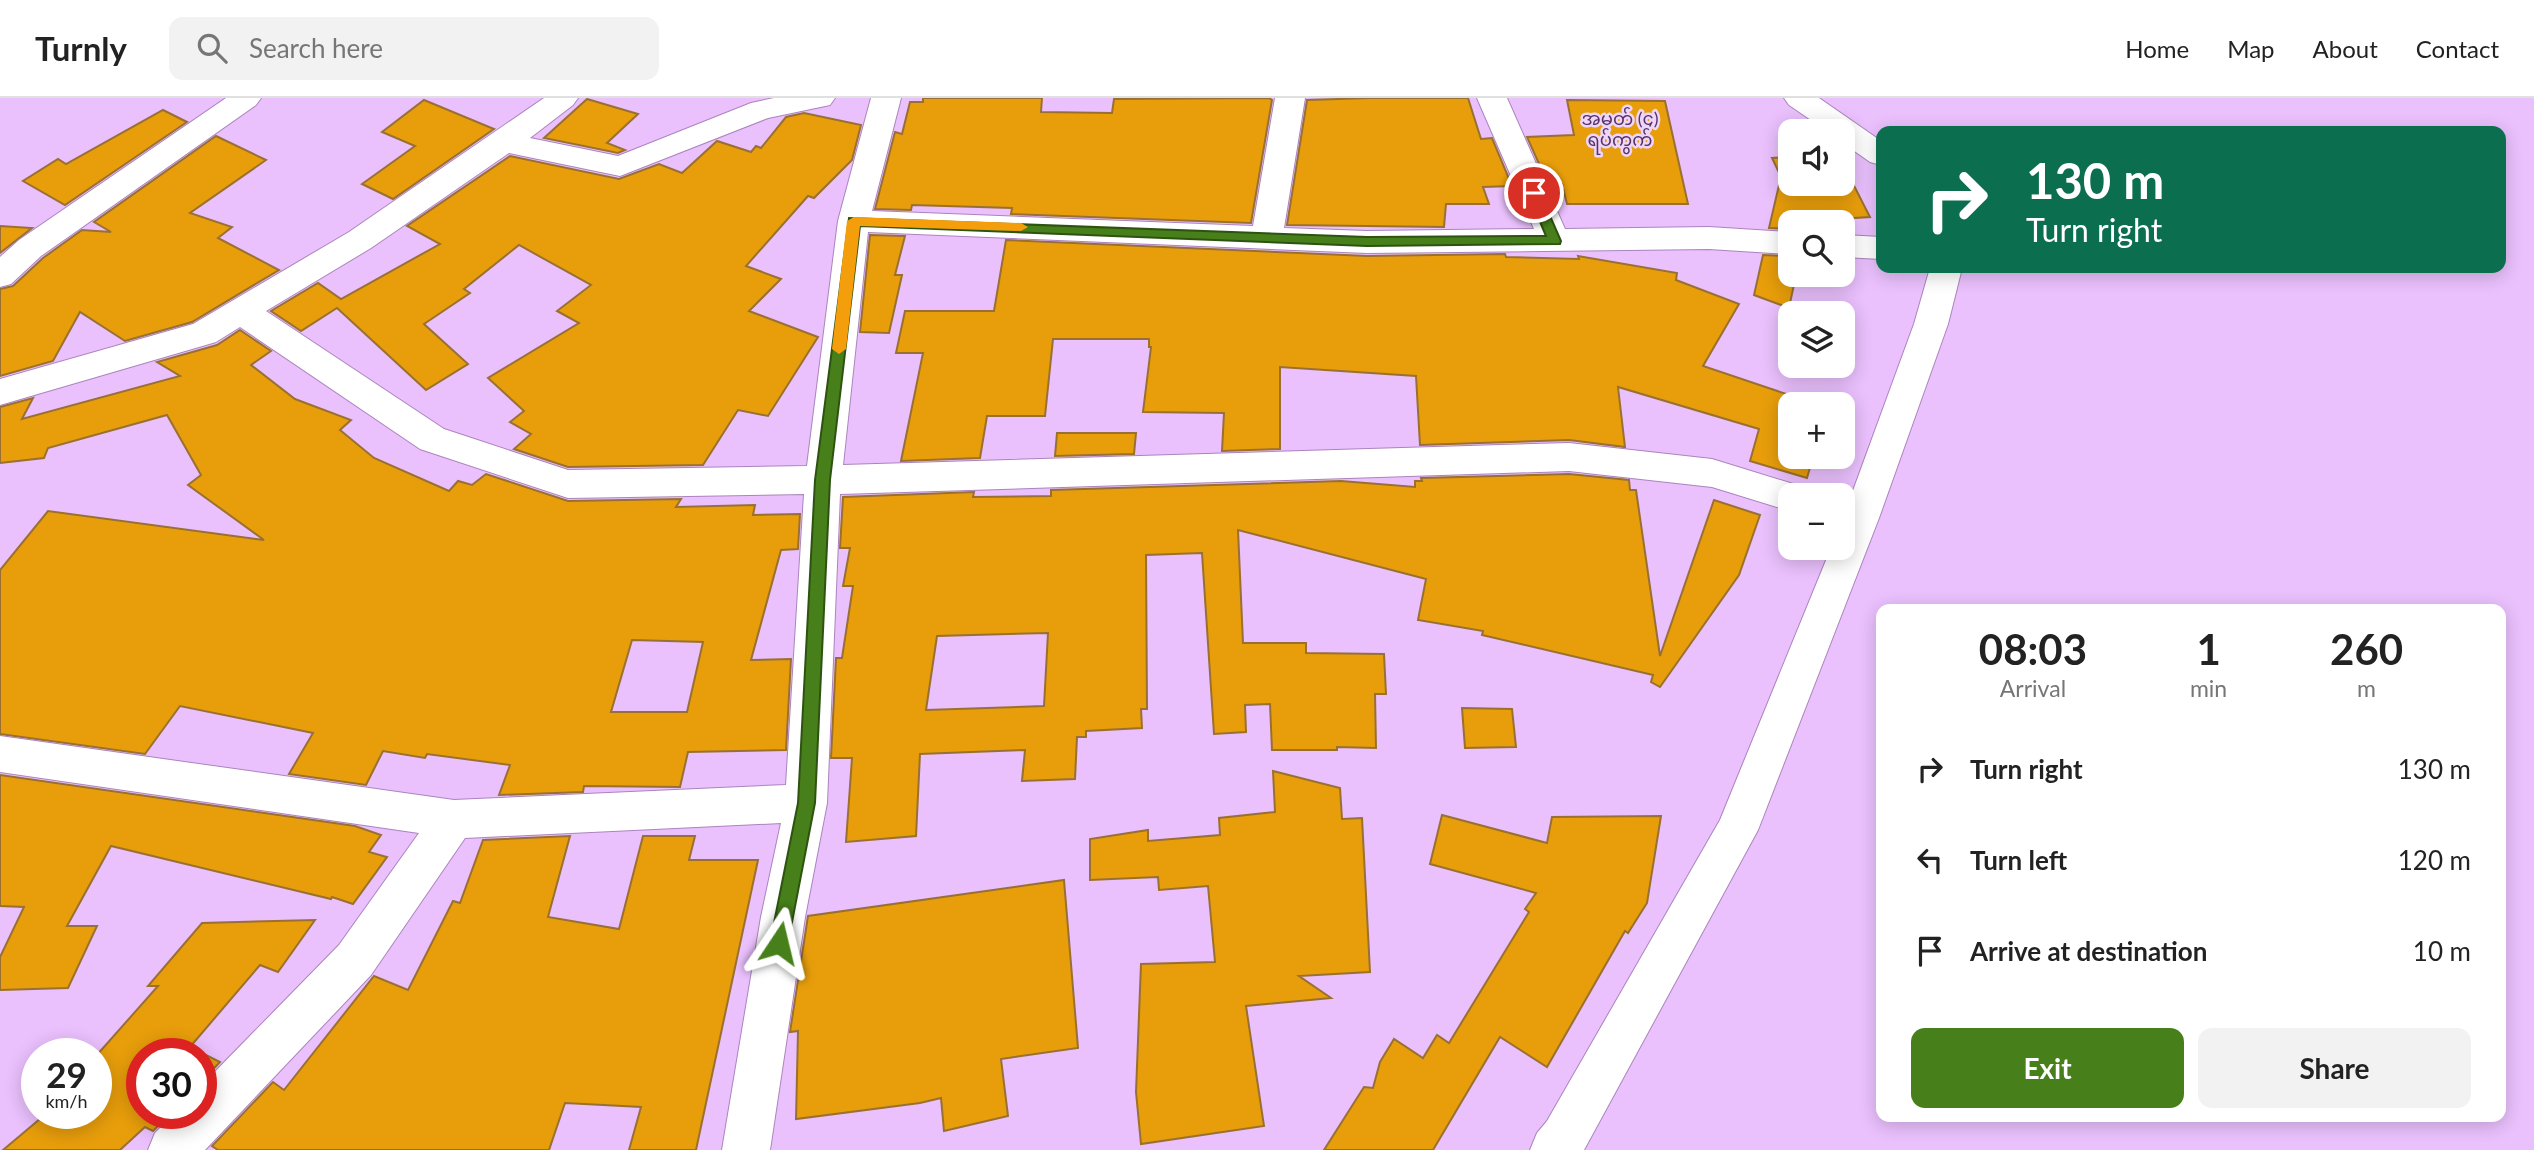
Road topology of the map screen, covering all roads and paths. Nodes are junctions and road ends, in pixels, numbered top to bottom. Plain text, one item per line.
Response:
1 (246, 98) edge
2 (820, 98) edge
3 (886, 98) edge
4 (1290, 98) edge
5 (1492, 98) edge
6 (1799, 98) edge
7 (559, 99) edge
8 (504, 142) junction
9 (1876, 152) edge
10 (854, 221) junction
11 (1268, 236) junction
12 (1555, 241) junction
13 (1778, 242) edge
14 (1855, 247) edge
15 (1876, 248) edge
16 (1945, 273) edge
17 (0, 276) edge
18 (241, 311) junction
19 (0, 392) edge
20 (823, 480) junction
21 (1778, 492) edge
22 (1855, 508) edge
23 (1836, 560) edge
24 (0, 754) edge
25 (806, 803) junction
26 (454, 818) junction
27 (172, 1150) edge
28 (746, 1150) edge
29 (1553, 1150) edge

1 - 17 street
2 - 8 street
3 - 10 street
4 - 11 street
5 - 12 street
6 - 9 street
7 - 8 street
8 - 18 street
10 - 11 street
10 - 20 street
11 - 12 street
12 - 13 street
14 - 15 street
16 - 22 street
18 - 19 street
18 - 20 street
20 - 21 street
20 - 25 street
23 - 29 street
24 - 26 street
25 - 26 street
25 - 28 street
26 - 27 street

